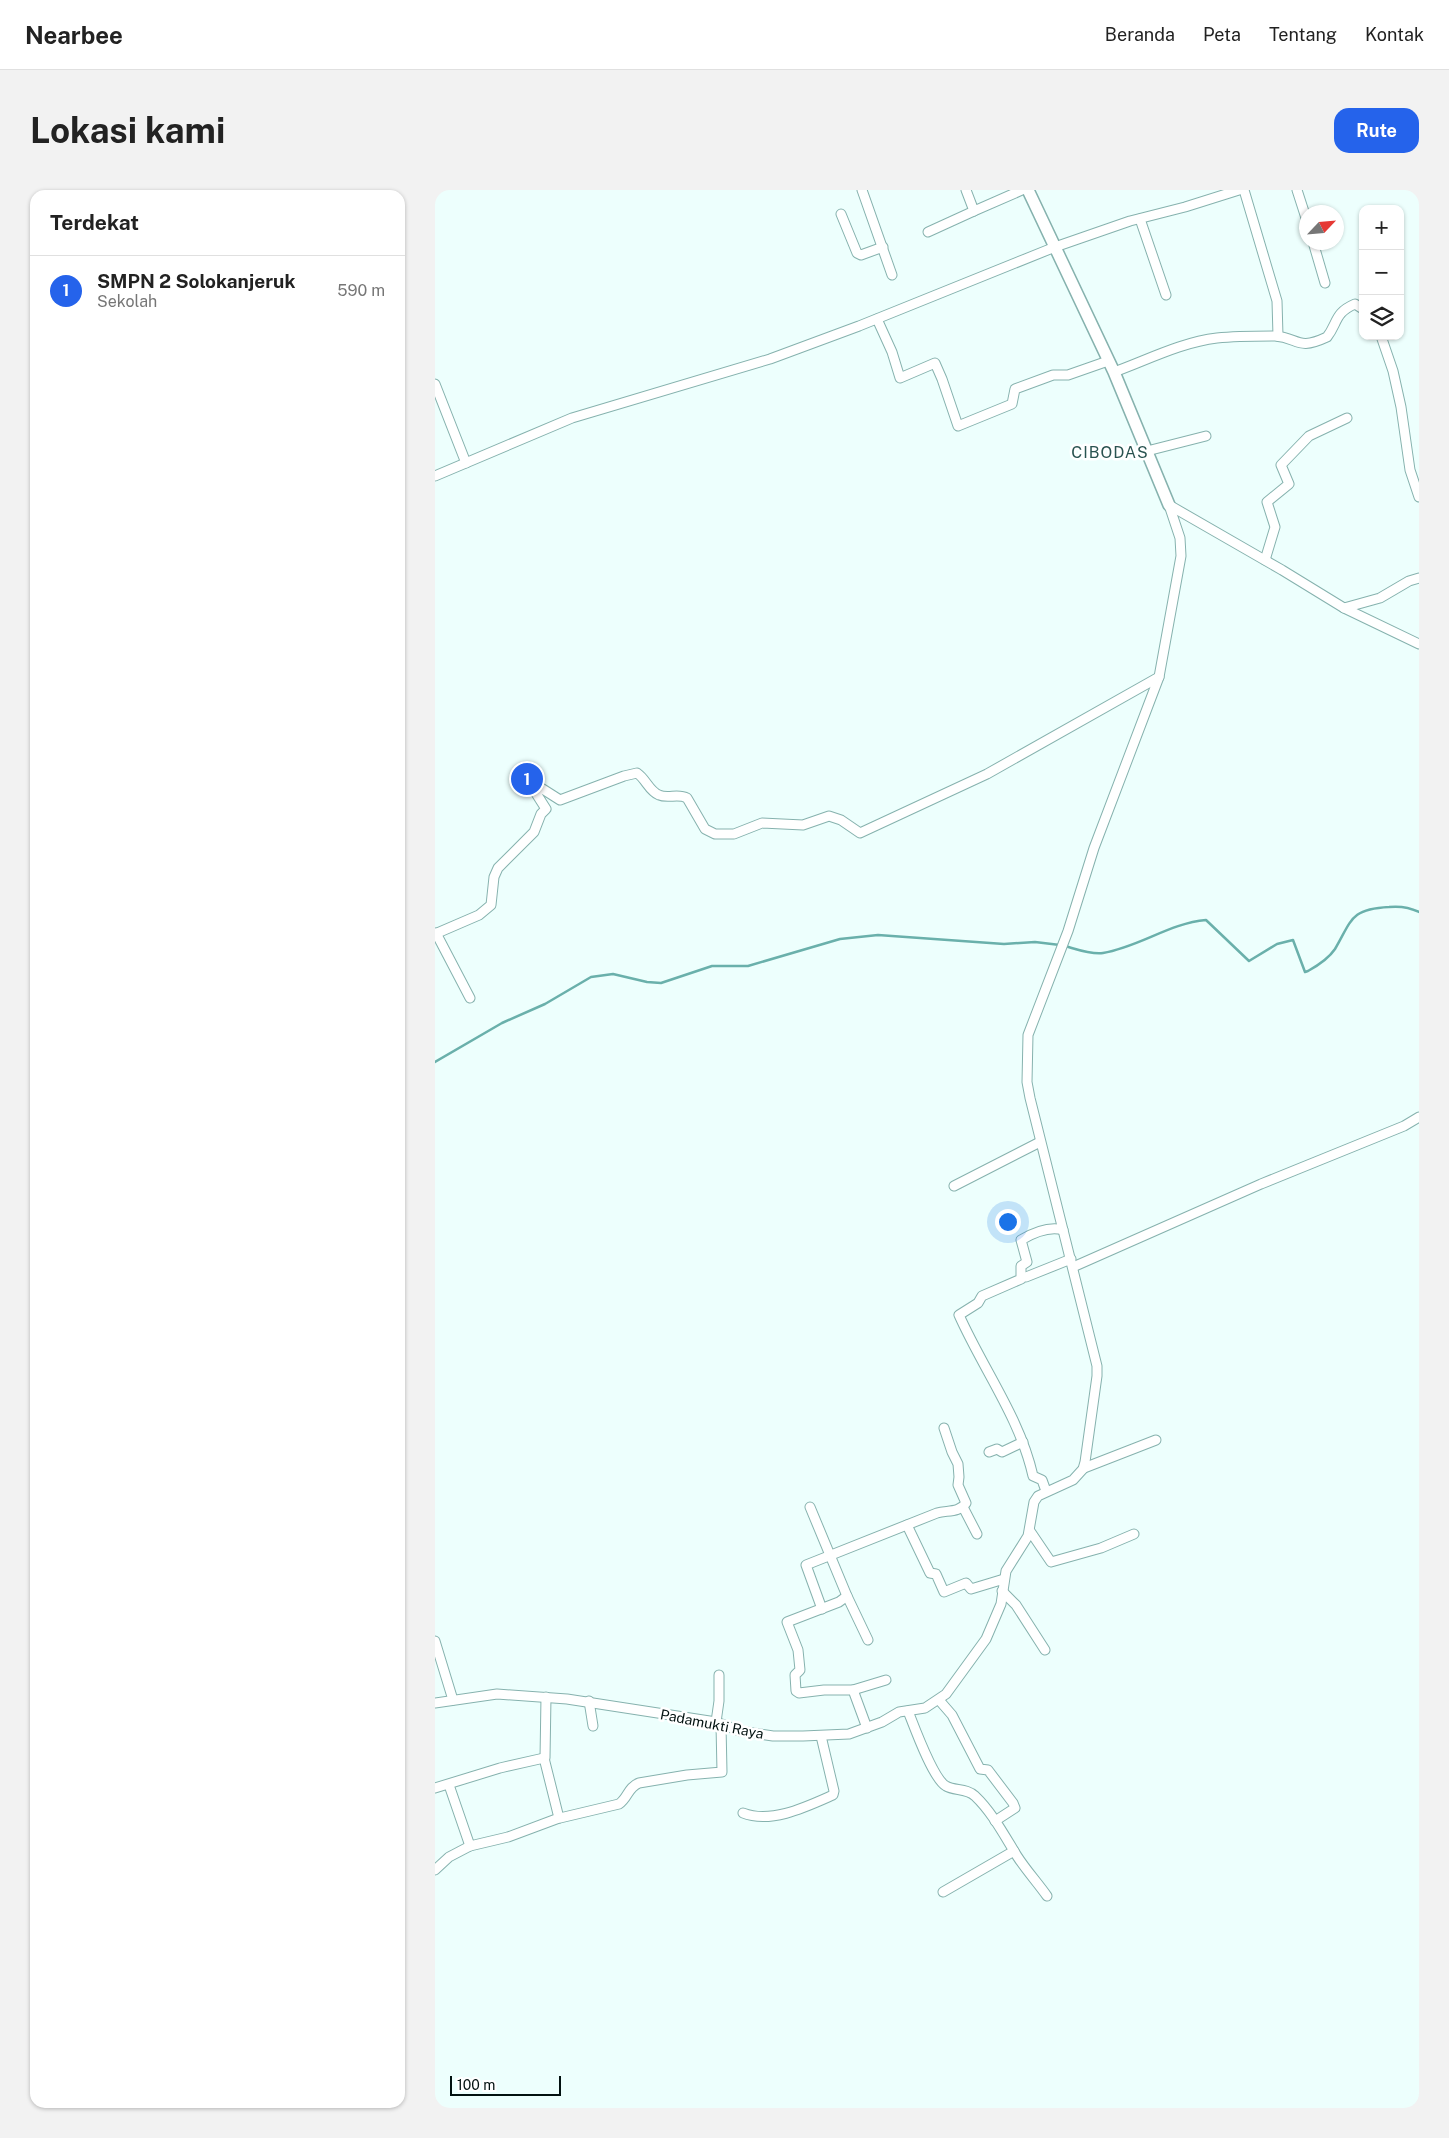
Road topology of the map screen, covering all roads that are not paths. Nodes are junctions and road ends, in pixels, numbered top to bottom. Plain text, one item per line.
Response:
1 (862, 190) edge
2 (966, 190) edge
3 (1022, 190) edge
4 (1028, 190) edge
5 (1239, 190) edge
6 (1244, 190) edge
7 (1297, 190) edge
8 (1302, 205) edge
9 (974, 211) junction
10 (841, 214) dead end
11 (1140, 219) junction
12 (928, 232) dead end
13 (883, 247) junction
14 (1055, 247) junction
15 (1315, 250) edge
16 (892, 275) dead end
17 (1325, 283) dead end
18 (1166, 294) dead end
19 (1359, 306) edge
20 (877, 319) junction
21 (1278, 336) junction
22 (1382, 340) edge
23 (1108, 361) junction
24 (1114, 372) junction
25 (435, 384) edge
26 (1347, 418) dead end
27 (1206, 436) dead end
28 (1147, 451) junction
29 (466, 463) junction
30 (435, 476) edge
31 (1419, 497) edge
32 (1169, 505) junction
33 (1265, 560) junction
34 (1419, 578) edge
35 (1343, 608) junction
36 (1419, 644) edge
37 (1159, 677) junction
38 (435, 934) edge
39 (471, 998) dead end
40 (1419, 1117) edge
41 (1040, 1142) junction
42 (954, 1186) dead end
43 (1063, 1230) junction
44 (1072, 1263) junction
45 (1026, 1277) dead end
46 (944, 1428) dead end
47 (1156, 1440) dead end
48 (1023, 1442) junction
49 (989, 1452) dead end
50 (1083, 1468) junction
51 (1046, 1491) junction
52 (810, 1507) dead end
53 (963, 1507) junction
54 (907, 1525) junction
55 (1029, 1531) junction
56 (977, 1534) dead end
57 (1134, 1534) dead end
58 (830, 1555) junction
59 (1004, 1579) junction
60 (1002, 1591) junction
61 (847, 1596) junction
62 (822, 1609) junction
63 (435, 1640) edge
64 (868, 1640) dead end
65 (1045, 1650) dead end
66 (719, 1675) dead end
67 (886, 1680) dead end
68 (853, 1690) junction
69 (452, 1696) junction
70 (546, 1698) junction
71 (939, 1700) junction
72 (589, 1701) junction
73 (435, 1703) edge
74 (908, 1711) junction
75 (718, 1723) junction
76 (593, 1726) dead end
77 (867, 1728) junction
78 (821, 1736) junction
79 (545, 1758) junction
80 (449, 1785) junction
81 (435, 1788) edge
82 (743, 1813) dead end
83 (559, 1818) junction
84 (995, 1821) junction
85 (470, 1846) junction
86 (1014, 1851) junction
87 (435, 1870) edge
88 (943, 1892) dead end
89 (1047, 1896) dead end

1 - 13 street
2 - 9 street
3 - 9 street
4 - 14 main road
5 - 11 street
6 - 21 street
7 - 8 street
9 - 12 street
10 - 13 street
11 - 14 street
11 - 18 street
13 - 16 street
14 - 20 street
14 - 23 main road
15 - 17 street
19 - 21 street
20 - 23 street
20 - 29 street
21 - 24 street
22 - 31 street
23 - 24 main road
24 - 28 main road
25 - 29 street
26 - 33 street
27 - 28 street
28 - 32 main road
29 - 30 street
32 - 33 street
32 - 37 street
33 - 35 street
34 - 35 street
35 - 36 street
37 - 38 street
37 - 41 street
38 - 39 street
40 - 44 street
41 - 42 street
41 - 43 street
43 - 44 street
43 - 48 street
44 - 45 street
44 - 50 street
46 - 53 street
47 - 50 street
48 - 49 street
48 - 51 street
50 - 51 street
51 - 55 street, Padamukti Raya
52 - 58 street
53 - 54 street
53 - 56 street
54 - 58 street
54 - 59 street
55 - 57 street
55 - 59 street, Padamukti Raya
58 - 61 street
58 - 62 street
59 - 60 street, Padamukti Raya
60 - 65 street
60 - 71 street, Padamukti Raya
61 - 62 street
61 - 64 street
62 - 68 street
63 - 69 street
66 - 75 street
67 - 68 street
68 - 77 street
69 - 70 street, Padamukti Raya
69 - 73 street, Padamukti Raya
70 - 72 street, Padamukti Raya
70 - 79 street
71 - 74 street, Padamukti Raya
71 - 84 street
72 - 75 street, Padamukti Raya
72 - 76 street
74 - 77 street, Padamukti Raya
74 - 84 street
75 - 78 street, Padamukti Raya
75 - 83 street
77 - 78 street, Padamukti Raya
78 - 82 street
79 - 80 street
79 - 83 street
80 - 81 street
80 - 85 street
83 - 85 street
84 - 86 street
85 - 87 street
86 - 88 street
86 - 89 street

